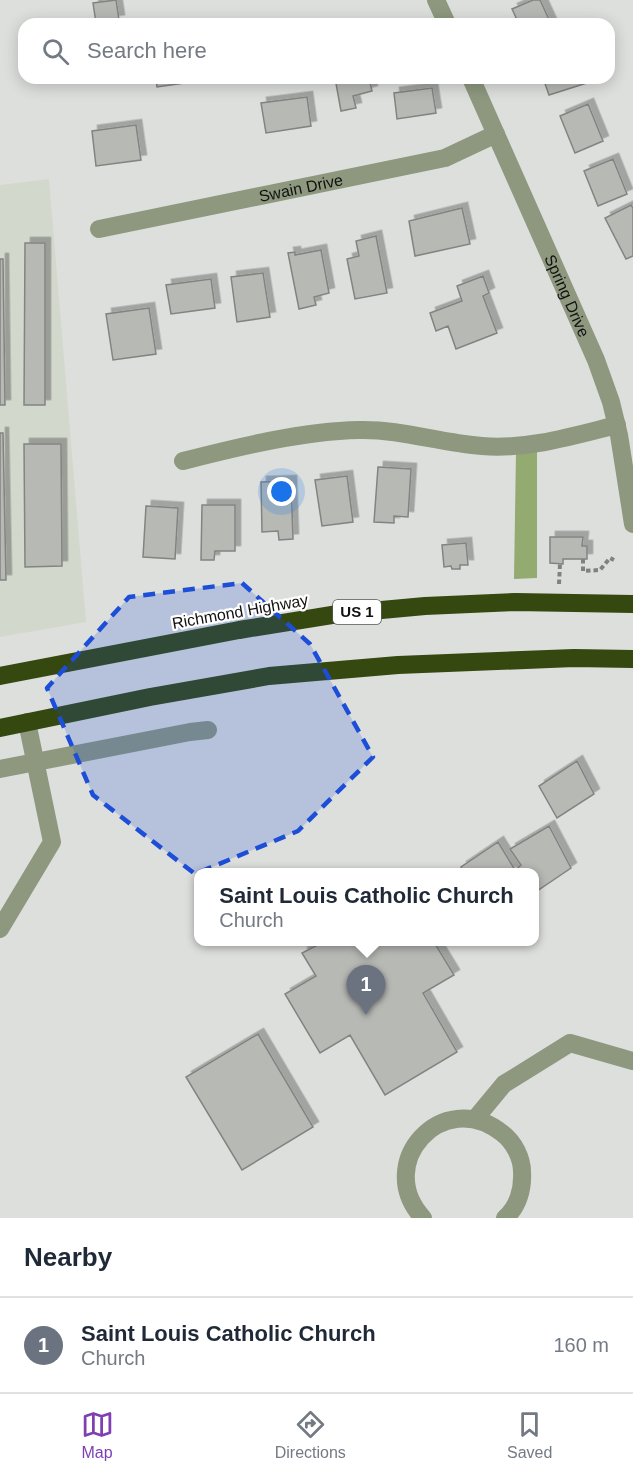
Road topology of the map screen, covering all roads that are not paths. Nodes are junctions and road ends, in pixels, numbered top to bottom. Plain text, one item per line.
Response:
1 (436, 0) edge
2 (444, 18) edge
3 (474, 84) edge
4 (496, 134) junction
5 (99, 229) dead end
6 (617, 425) junction
7 (183, 461) dead end
8 (633, 524) edge
9 (633, 604) edge
10 (633, 659) edge
11 (0, 676) edge
12 (27, 722) junction
13 (0, 728) edge
14 (208, 730) dead end
15 (35, 762) junction
16 (0, 769) edge
17 (0, 929) edge
18 (633, 1061) edge
19 (475, 1119) junction
20 (510, 1217) edge
21 (423, 1218) edge

1 - 2 street
3 - 4 street, Spring Drive
4 - 5 street, Swain Drive
4 - 6 street, Spring Drive
6 - 7 street
6 - 8 street, Spring Drive
9 - 11 highway, Richmond Highway / US 1
10 - 12 highway
12 - 13 highway
12 - 15 street
14 - 15 street
15 - 16 street
15 - 17 street
18 - 19 street
19 - 20 street
19 - 21 street

